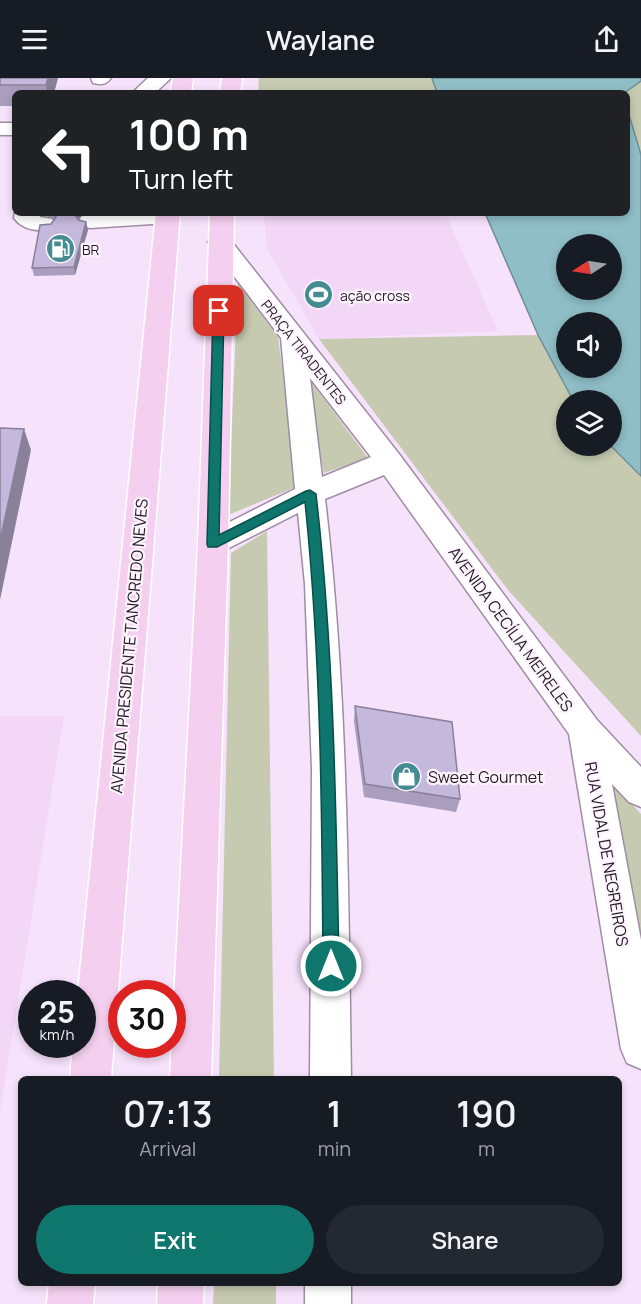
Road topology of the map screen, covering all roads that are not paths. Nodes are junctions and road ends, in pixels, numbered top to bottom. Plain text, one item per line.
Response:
1 (161, 78) edge
2 (145, 90) edge
3 (146, 216) edge
4 (168, 216) edge
5 (90, 221) dead end
6 (221, 227) edge
7 (293, 339) junction
8 (389, 461) junction
9 (310, 494) junction
10 (213, 544) junction
11 (585, 730) junction
12 (641, 791) edge
13 (641, 1044) edge
14 (90, 1076) edge
15 (190, 1076) edge
16 (330, 1076) edge
17 (72, 1286) edge
18 (181, 1286) edge
19 (328, 1286) edge
20 (70, 1304) edge
21 (180, 1304) edge
22 (328, 1304) edge

1 - 2 street
3 - 5 street
4 - 14 main road, AVENIDA PRESIDENTE TANCREDO NEVES
6 - 7 street, PRAÇA TIRADENTES
6 - 10 main road
7 - 8 street, PRAÇA TIRADENTES
7 - 9 street
8 - 9 street
8 - 11 street, AVENIDA CECÍLIA MEIRELES
9 - 10 street
9 - 16 street
10 - 15 main road
11 - 12 street, AVENIDA CECÍLIA MEIRELES
11 - 13 street, RUA VIDAL DE NEGREIROS
17 - 20 main road
18 - 21 main road
19 - 22 street

